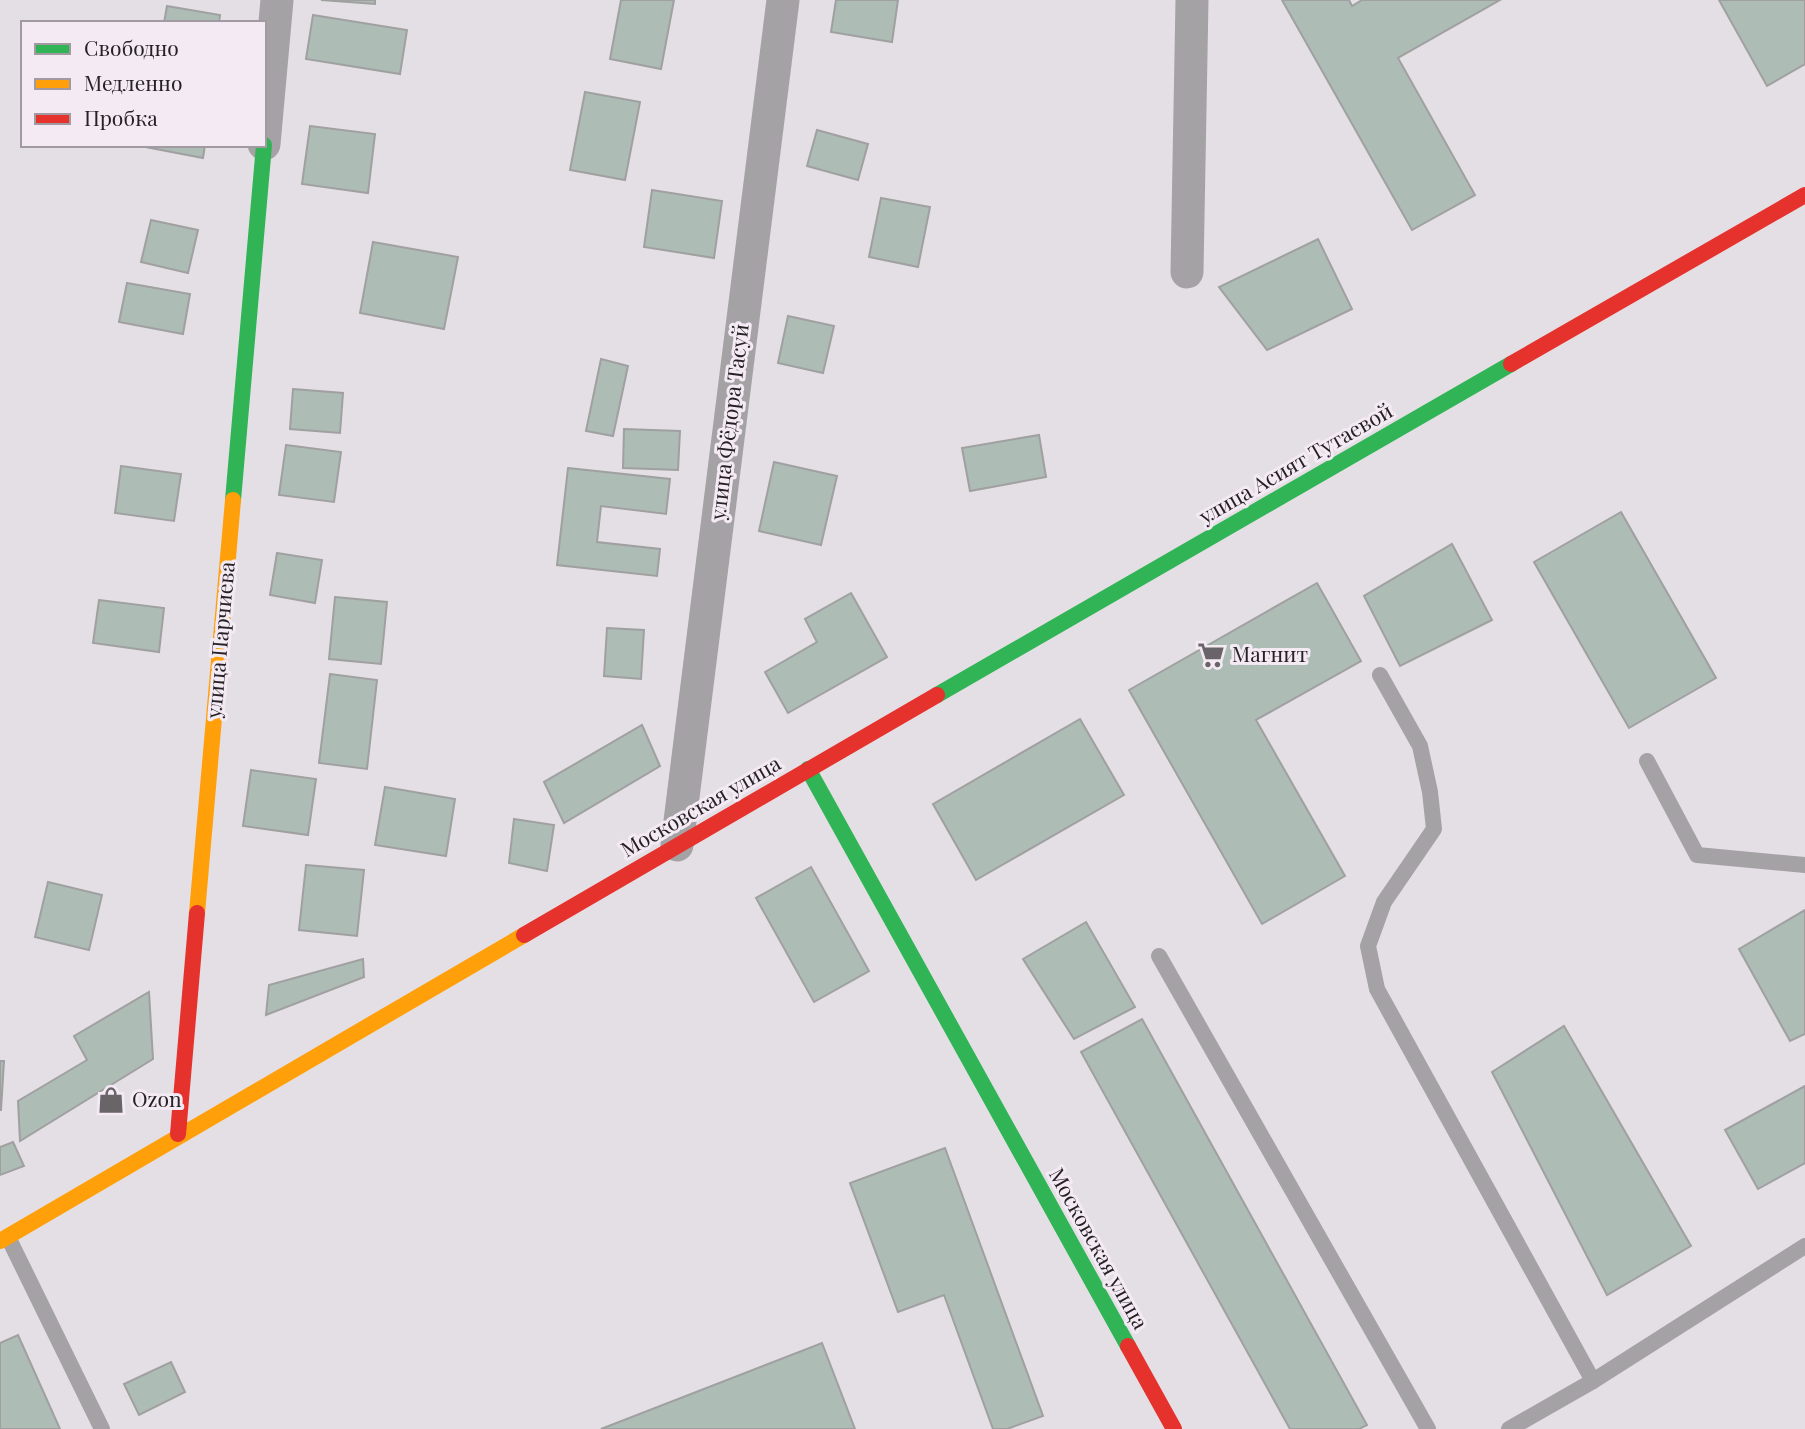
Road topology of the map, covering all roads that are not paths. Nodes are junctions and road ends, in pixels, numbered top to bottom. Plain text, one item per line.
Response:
1 (277, 0) edge
2 (783, 0) edge
3 (1192, 0) edge
4 (266, 122) edge
5 (264, 147) edge
6 (1805, 195) edge
7 (1187, 272) dead end
8 (1380, 675) dead end
9 (1647, 761) dead end
10 (808, 769) junction
11 (677, 845) junction
12 (1805, 865) edge
13 (1159, 956) dead end
14 (178, 1134) junction
15 (4, 1239) edge
16 (1805, 1246) edge
17 (1593, 1381) junction
18 (102, 1429) edge
19 (1174, 1429) edge
20 (1428, 1429) edge
21 (1509, 1429) edge

1 - 4 street, улица Парчиева
2 - 11 street, улица Фёдора Тасуй
3 - 7 street
5 - 14 main road, улица Парчиева
6 - 10 main road, улица Асият Тутаевой
8 - 17 lane
9 - 12 lane
10 - 11 main road, Московская улица
10 - 19 main road, Московская улица
11 - 14 main road, Московская улица
13 - 20 lane
14 - 15 main road, Московская улица
15 - 18 lane
16 - 17 lane
17 - 21 lane

